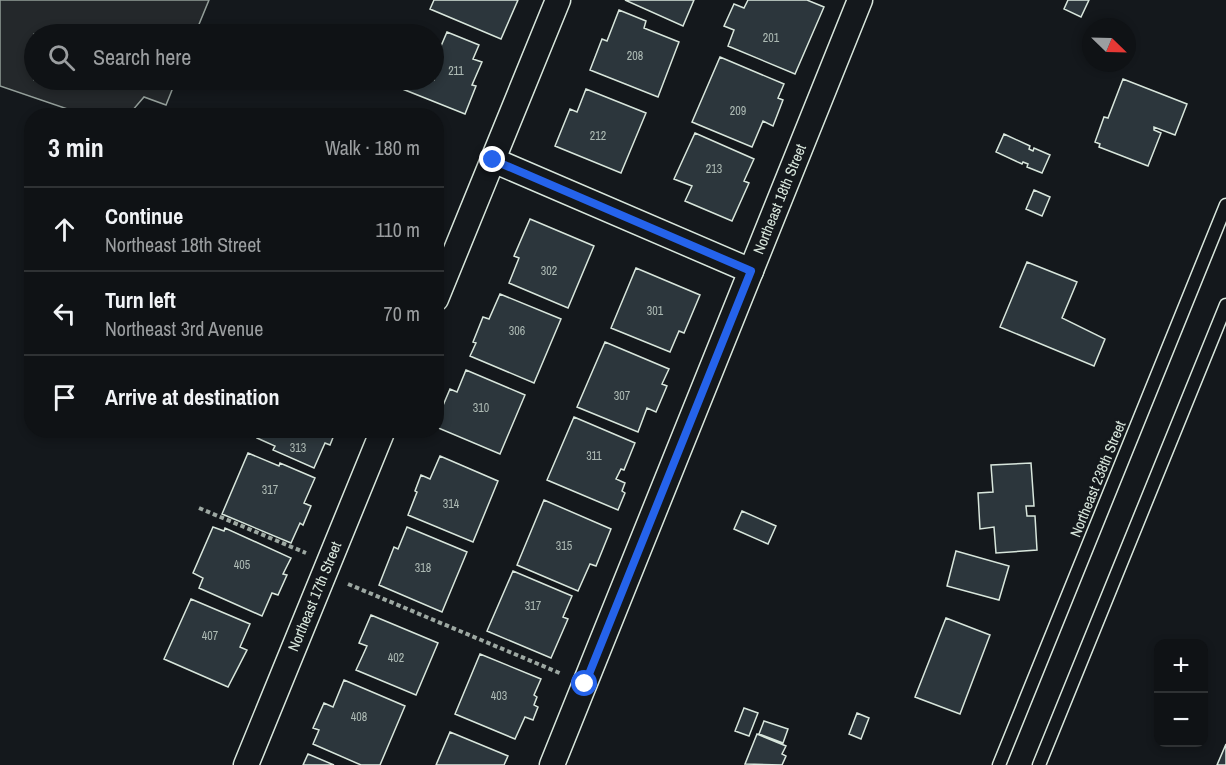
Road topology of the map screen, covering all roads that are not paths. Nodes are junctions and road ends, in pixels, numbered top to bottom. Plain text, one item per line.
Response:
1 (558, 0) edge
2 (860, 0) edge
3 (493, 160) junction
4 (1226, 205) edge
5 (751, 271) junction
6 (444, 279) edge
7 (1226, 305) edge
8 (380, 438) edge
9 (246, 765) edge
10 (552, 765) edge
11 (999, 765) edge
12 (1039, 765) edge

1 - 3 street
2 - 5 street, Northeast 18th Street
3 - 5 street
3 - 6 street
4 - 11 lane, Northeast 238th Street
5 - 10 street, Northeast 18th Street
7 - 12 lane
8 - 9 street, Northeast 17th Street

